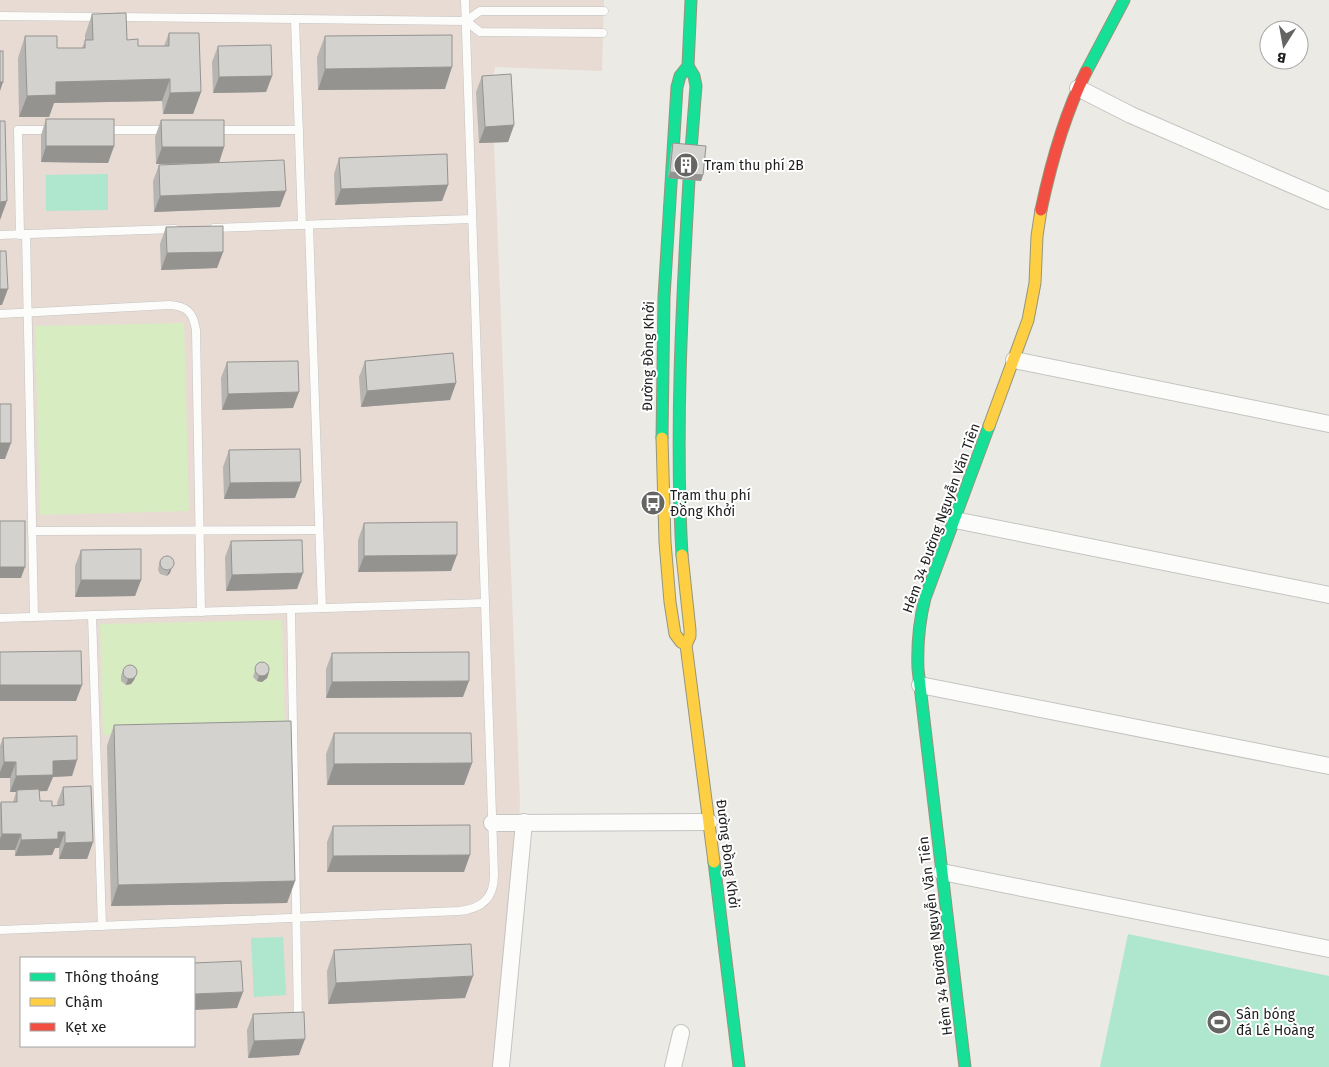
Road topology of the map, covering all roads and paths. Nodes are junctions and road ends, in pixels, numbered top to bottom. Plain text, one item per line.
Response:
1 (465, 0) edge
2 (692, 0) edge
3 (1124, 0) edge
4 (604, 11) dead end
5 (0, 16) edge
6 (295, 19) junction
7 (466, 21) junction
8 (603, 33) dead end
9 (688, 66) junction
10 (1078, 88) junction
11 (57, 130) edge
12 (95, 130) edge
13 (173, 130) edge
14 (212, 130) edge
15 (299, 130) junction
16 (696, 150) edge
17 (693, 180) edge
18 (1329, 201) edge
19 (472, 219) junction
20 (305, 225) junction
21 (203, 228) edge
22 (184, 229) edge
23 (23, 234) junction
24 (0, 235) edge
25 (28, 313) junction
26 (0, 314) edge
27 (1014, 360) junction
28 (1329, 424) edge
29 (955, 520) junction
30 (199, 530) junction
31 (319, 530) junction
32 (32, 531) junction
33 (1329, 595) edge
34 (485, 603) junction
35 (322, 608) junction
36 (291, 609) junction
37 (201, 612) junction
38 (92, 616) junction
39 (34, 617) junction
40 (0, 618) edge
41 (686, 645) junction
42 (920, 685) junction
43 (283, 739) edge
44 (293, 739) junction
45 (96, 740) junction
46 (106, 740) dead end
47 (1329, 766) edge
48 (524, 822) junction
49 (709, 822) junction
50 (492, 823) junction
51 (942, 872) junction
52 (296, 918) junction
53 (102, 926) junction
54 (0, 930) edge
55 (1329, 949) edge
56 (298, 1023) edge
57 (681, 1033) dead end
58 (501, 1067) edge
59 (673, 1067) edge
60 (739, 1067) edge
61 (965, 1067) edge

1 - 7 lane
2 - 9 main road, Đường Đồng Khởi
3 - 10 main road, Hẻm 34 Đường Nguyễn Văn Tiên
4 - 7 lane
5 - 6 lane
6 - 7 lane
6 - 15 lane
7 - 8 lane
7 - 19 lane
9 - 16 main road, Đường Đồng Khởi
9 - 41 main road, Đường Đồng Khởi
10 - 18 street
10 - 27 main road, Hẻm 34 Đường Nguyễn Văn Tiên
11 - 23 lane
12 - 13 lane
14 - 15 lane
15 - 20 lane
17 - 41 main road, Đường Đồng Khởi
19 - 20 lane
19 - 34 lane
20 - 21 lane
20 - 31 lane
22 - 23 lane
23 - 24 lane
23 - 25 lane
25 - 26 lane
25 - 30 lane
25 - 32 lane
27 - 28 street
27 - 29 main road, Hẻm 34 Đường Nguyễn Văn Tiên
29 - 33 street
29 - 42 main road, Hẻm 34 Đường Nguyễn Văn Tiên
30 - 31 lane
30 - 32 lane
30 - 37 lane
31 - 35 lane
32 - 39 lane
34 - 35 lane
34 - 50 lane
35 - 36 lane
36 - 37 lane
36 - 44 lane
37 - 38 lane
38 - 39 lane
38 - 45 lane
39 - 40 lane
41 - 49 main road, Đường Đồng Khởi
42 - 47 street
42 - 51 main road, Hẻm 34 Đường Nguyễn Văn Tiên
43 - 44 lane
44 - 52 lane
45 - 46 lane
45 - 53 lane
48 - 49 street
48 - 50 street
48 - 58 street
49 - 60 main road, Đường Đồng Khởi
50 - 52 lane
51 - 55 street
51 - 61 main road, Hẻm 34 Đường Nguyễn Văn Tiên
52 - 53 lane
52 - 56 lane
53 - 54 lane
57 - 59 street

